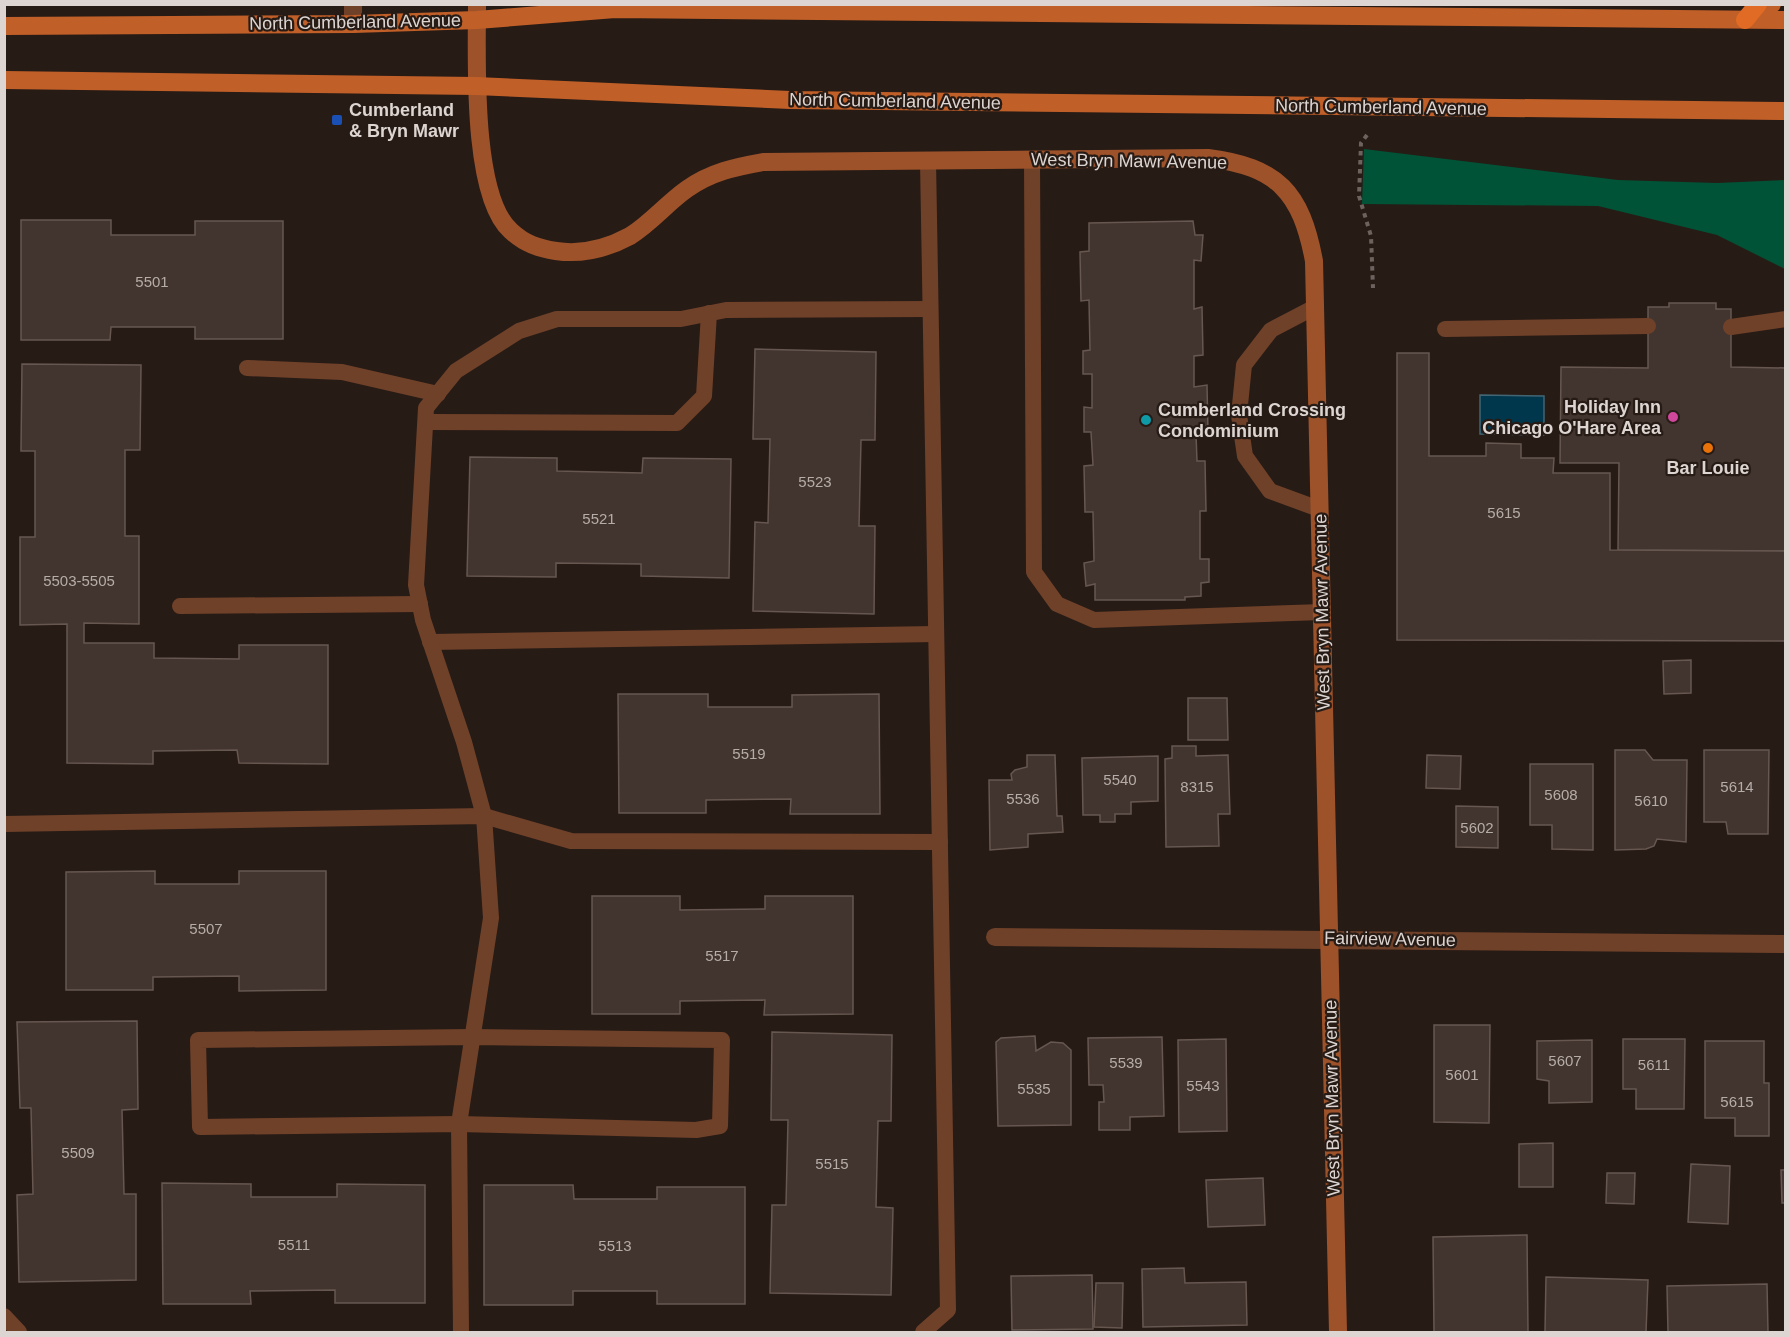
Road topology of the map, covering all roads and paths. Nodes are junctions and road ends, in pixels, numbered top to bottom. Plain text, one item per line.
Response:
1 (352, 4) edge
2 (1758, 4) edge
3 (1772, 4) edge
4 (477, 12) edge
5 (1745, 20) junction
6 (1785, 20) edge
7 (353, 24) junction
8 (4, 26) edge
9 (4, 80) edge
10 (477, 86) junction
11 (1785, 111) edge
12 (1367, 135) dead end
13 (1032, 159) junction
14 (928, 160) junction
15 (1373, 288) dead end
16 (1315, 307) junction
17 (930, 309) junction
18 (709, 313) junction
19 (1785, 319) edge
20 (1648, 326) dead end
21 (1731, 327) dead end
22 (1445, 329) dead end
23 (247, 368) dead end
24 (438, 394) junction
25 (426, 422) junction
26 (1319, 509) junction
27 (420, 604) junction
28 (180, 606) dead end
29 (1322, 612) junction
30 (936, 634) junction
31 (430, 642) junction
32 (484, 816) junction
33 (4, 824) edge
34 (940, 842) junction
35 (995, 937) dead end
36 (1328, 938) junction
37 (1785, 944) edge
38 (472, 1037) junction
39 (459, 1125) junction
40 (4, 1316) edge
41 (20, 1332) edge
42 (460, 1332) edge
43 (923, 1332) edge
44 (1338, 1332) edge

1 - 7 street
2 - 5 highway
3 - 5 main road
4 - 5 main road, North Cumberland Avenue
4 - 7 main road, North Cumberland Avenue
4 - 10 street, West Bryn Mawr Avenue
5 - 6 main road, North Cumberland Avenue
7 - 8 main road, North Cumberland Avenue
9 - 10 main road, North Cumberland Avenue
10 - 11 main road, North Cumberland Avenue
10 - 14 street, West Bryn Mawr Avenue
12 - 15 path
13 - 14 street, West Bryn Mawr Avenue
13 - 16 street, West Bryn Mawr Avenue
13 - 29 lane
14 - 17 lane
16 - 26 street, West Bryn Mawr Avenue
16 - 26 lane
17 - 18 lane
17 - 30 lane
18 - 24 lane
18 - 25 lane
19 - 21 lane
20 - 22 lane
23 - 24 lane
24 - 25 lane
25 - 27 lane
26 - 29 street, West Bryn Mawr Avenue
27 - 28 lane
27 - 31 lane
29 - 36 street, West Bryn Mawr Avenue
30 - 31 lane
30 - 34 lane
31 - 32 lane
32 - 33 lane
32 - 34 lane
32 - 38 lane
34 - 43 lane
35 - 36 street, Fairview Avenue
36 - 37 street, Fairview Avenue
36 - 44 street, West Bryn Mawr Avenue
38 - 39 lane
38 - 39 lane
38 - 39 lane
39 - 42 lane
40 - 41 lane

